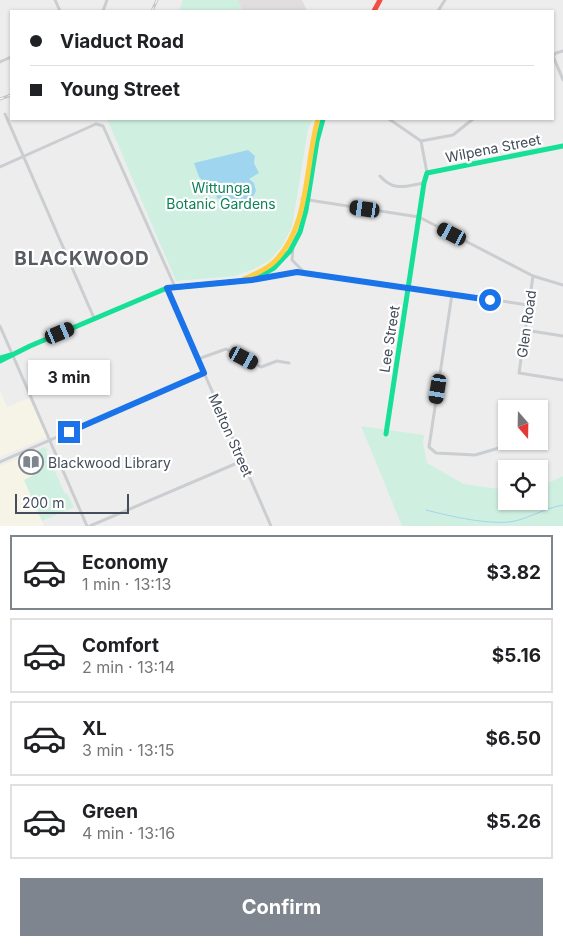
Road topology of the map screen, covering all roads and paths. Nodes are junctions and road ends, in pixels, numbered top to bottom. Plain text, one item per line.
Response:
1 (563, 51) edge
2 (554, 65) edge
3 (563, 80) edge
4 (5, 114) dead end
5 (318, 120) edge
6 (323, 120) edge
7 (390, 120) edge
8 (472, 120) edge
9 (422, 141) junction
10 (563, 146) edge
11 (22, 157) junction
12 (0, 166) edge
13 (427, 173) junction
14 (380, 176) dead end
15 (424, 183) junction
16 (304, 200) junction
17 (419, 217) junction
18 (293, 248) junction
19 (304, 272) junction
20 (533, 276) junction
21 (252, 280) junction
22 (238, 281) junction
23 (563, 285) edge
24 (175, 287) junction
25 (409, 287) junction
26 (167, 288) junction
27 (452, 294) junction
28 (528, 305) junction
29 (94, 318) junction
30 (0, 326) edge
31 (525, 330) junction
32 (563, 336) edge
33 (12, 354) junction
34 (0, 359) edge
35 (198, 359) junction
36 (290, 363) dead end
37 (204, 373) junction
38 (563, 380) edge
39 (386, 434) dead end
40 (50, 440) junction
41 (498, 448) edge
42 (242, 461) junction
43 (0, 462) edge
44 (89, 526) edge
45 (271, 526) edge

1 - 2 street
2 - 3 street
4 - 11 street
5 - 16 main road
6 - 16 main road
7 - 9 street
8 - 9 street
9 - 13 street
10 - 13 main road, Wilpena Street
11 - 12 street
11 - 24 street
11 - 29 street
13 - 15 main road
14 - 15 street
15 - 17 main road
16 - 17 street
16 - 18 main road
16 - 22 main road
17 - 20 street
17 - 25 main road, Lee Street
18 - 19 street
18 - 21 main road
19 - 21 street
19 - 25 street
20 - 23 street
20 - 28 street, Glen Road
21 - 22 main road
22 - 24 main road
24 - 26 main road
25 - 27 street
25 - 39 main road, Lee Street
26 - 29 main road
26 - 35 street, Melton Street
27 - 28 street
27 - 41 street
28 - 31 street, Glen Road
29 - 33 main road
30 - 33 street
31 - 32 street
31 - 38 street, Glen Road
33 - 34 main road
33 - 40 street
35 - 36 street
35 - 37 street, Melton Street
37 - 40 street
37 - 42 street, Melton Street
40 - 43 street
40 - 44 street
42 - 44 street
42 - 45 street, Melton Street

